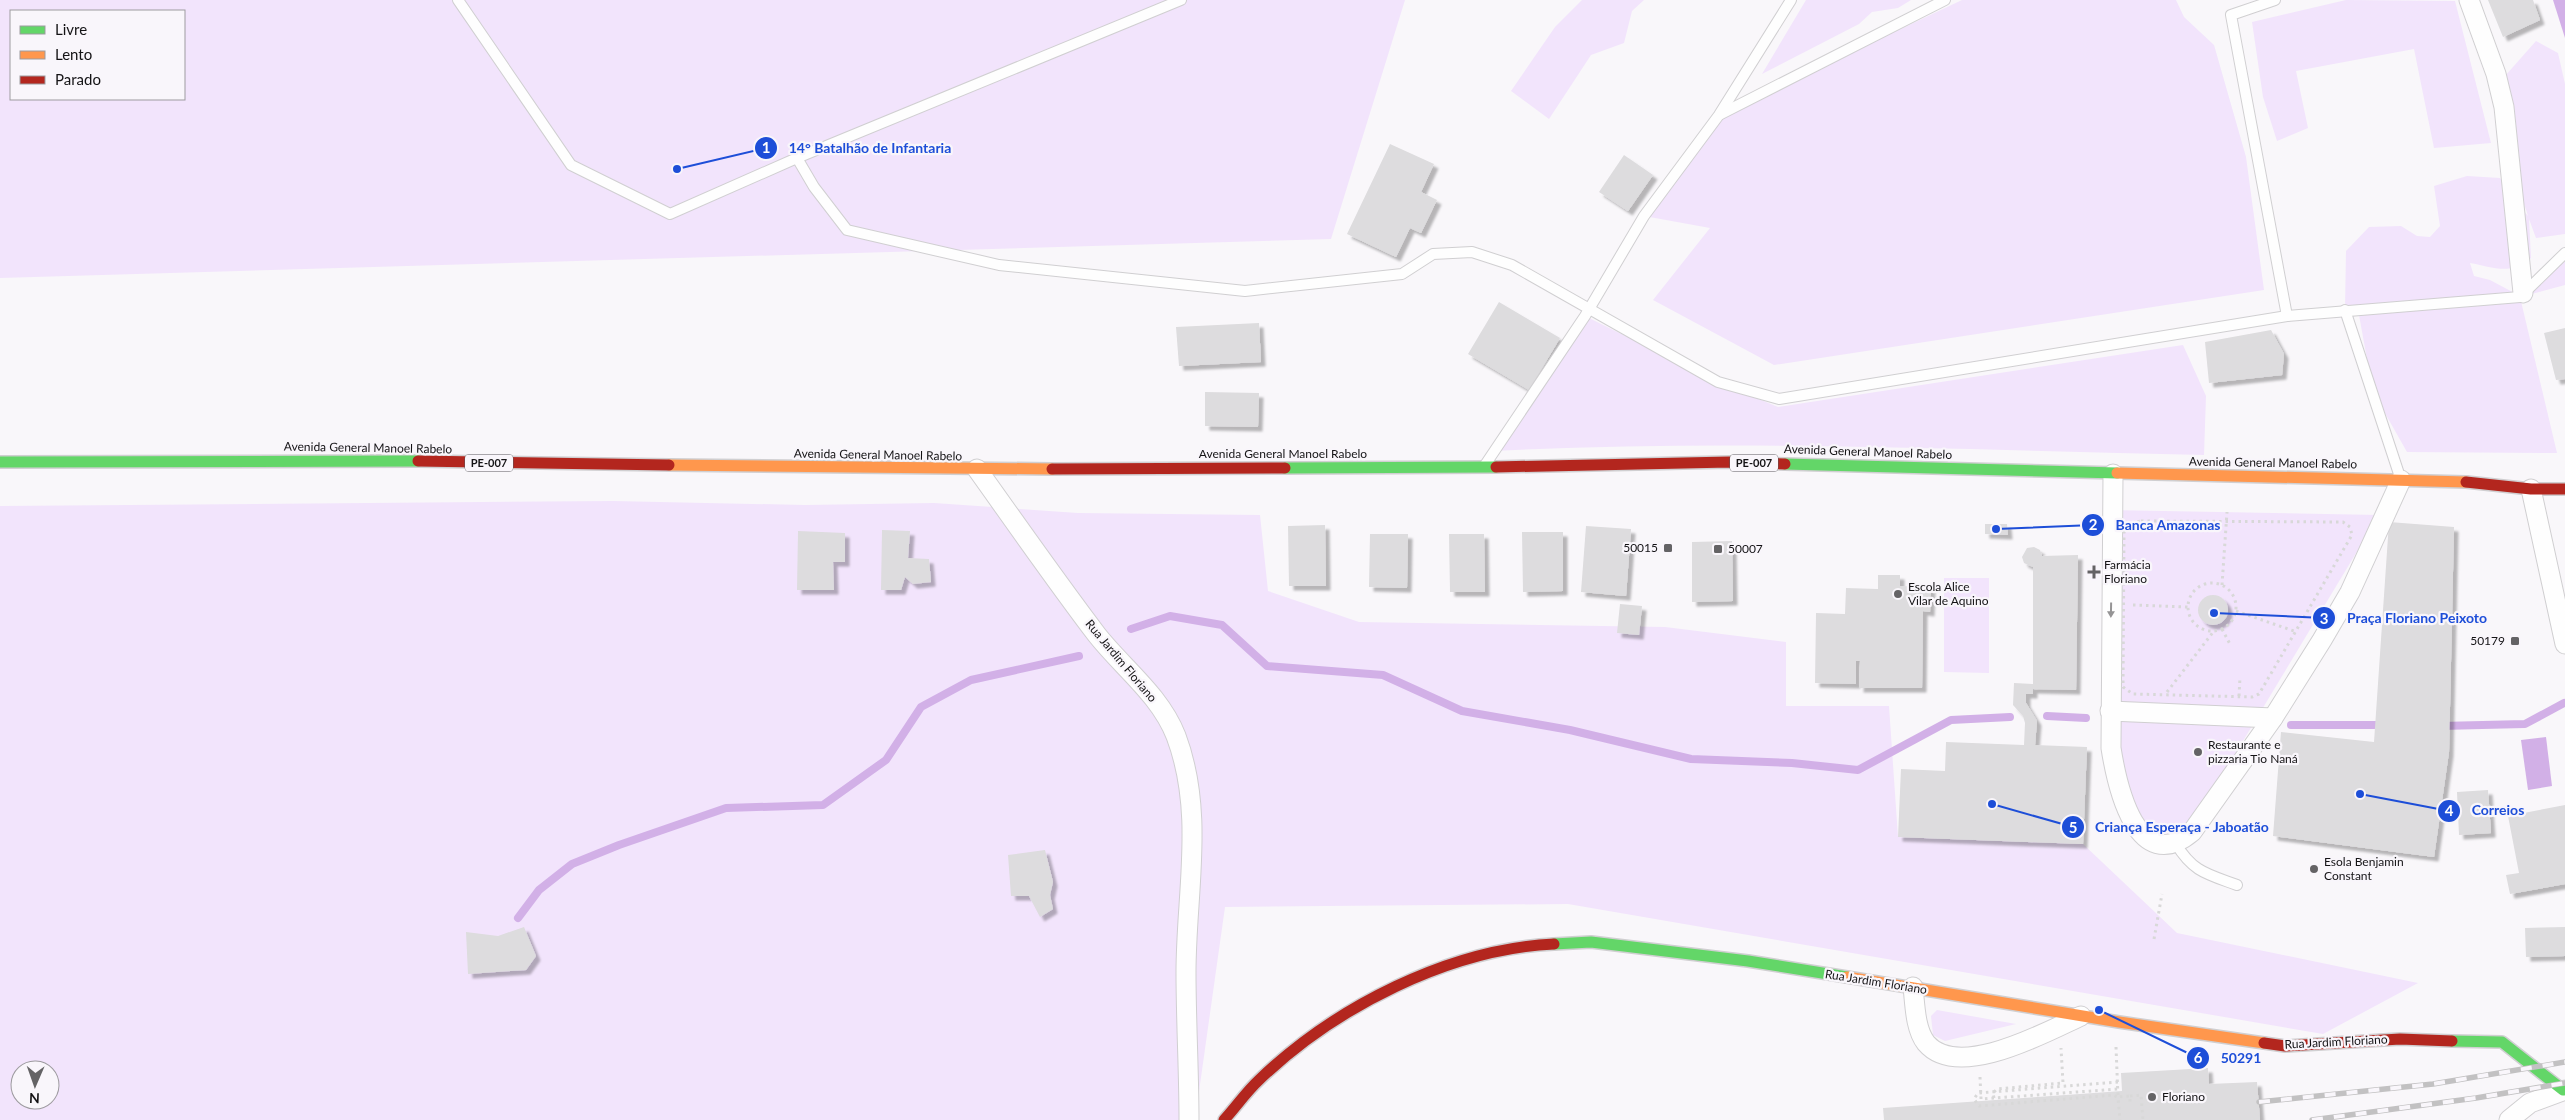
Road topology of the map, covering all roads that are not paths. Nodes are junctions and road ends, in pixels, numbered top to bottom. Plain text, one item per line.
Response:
1 (458, 0) edge
2 (1181, 0) edge
3 (1791, 0) edge
4 (1945, 0) edge
5 (2275, 0) edge
6 (2469, 0) edge
7 (1719, 115) junction
8 (797, 158) junction
9 (2565, 254) edge
10 (2524, 293) junction
11 (1590, 309) junction
12 (2346, 310) junction
13 (2287, 316) junction
14 (0, 462) edge
15 (1484, 467) junction
16 (977, 470) junction
17 (2113, 474) junction
18 (2401, 480) junction
19 (2530, 489) junction
20 (2565, 489) edge
21 (2565, 644) edge
22 (2110, 711) junction
23 (2273, 718) junction
24 (2176, 844) junction
25 (2237, 885) dead end
26 (1913, 987) junction
27 (2082, 1015) junction
28 (2564, 1090) edge
29 (1189, 1120) edge
30 (1224, 1120) edge
31 (2509, 1120) edge

1 - 8 lane
2 - 8 lane
3 - 7 lane
4 - 7 lane
5 - 13 lane
6 - 10 street
7 - 11 lane
8 - 11 lane
9 - 10 lane
10 - 12 lane
11 - 13 lane
11 - 15 lane
12 - 13 lane
12 - 18 lane
14 - 16 main road, Avenida General Manoel Rabelo / PE-007
15 - 16 main road, Avenida General Manoel Rabelo / PE-007
15 - 17 main road, Avenida General Manoel Rabelo / PE-007
16 - 29 street, Rua Jardim Floriano
17 - 18 main road, Avenida General Manoel Rabelo / PE-007
17 -> 22 street
18 - 19 main road, Avenida General Manoel Rabelo / PE-007
18 - 23 street
19 - 20 main road, Avenida General Manoel Rabelo / PE-007
19 - 21 street
22 - 23 street
22 - 24 street
23 - 24 street
24 - 25 lane
26 - 27 main road, Rua Jardim Floriano
26 - 27 street
26 - 30 main road, Rua Jardim Floriano
27 - 28 main road, Rua Jardim Floriano
28 - 31 street

